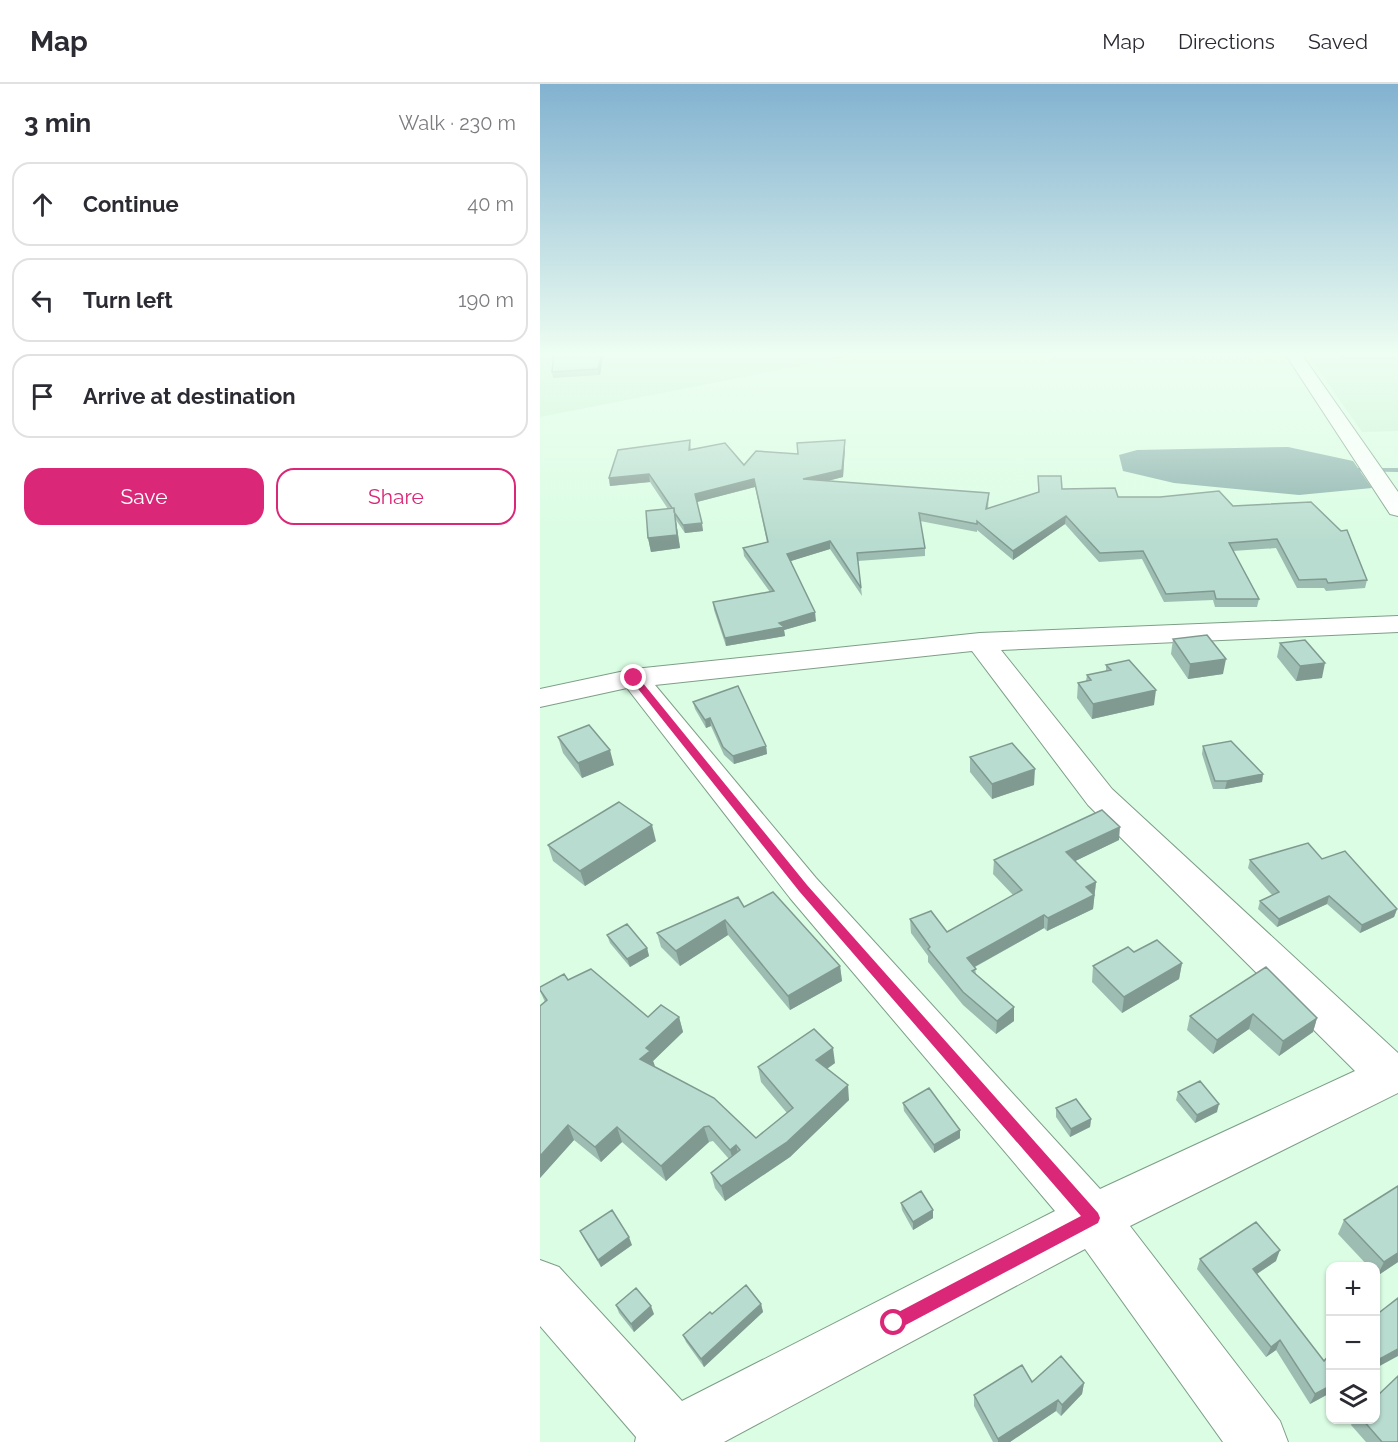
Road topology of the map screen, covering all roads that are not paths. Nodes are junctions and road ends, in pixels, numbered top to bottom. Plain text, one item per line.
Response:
1 (1335, 415) edge
2 (1398, 509) edge
3 (1398, 624) edge
4 (980, 642) junction
5 (634, 678) junction
6 (540, 698) edge
7 (1394, 1074) edge
8 (1093, 1218) junction
9 (540, 1286) edge
10 (669, 1439) edge
11 (1259, 1442) edge

1 - 2 street
3 - 4 street
4 - 5 street
4 - 7 street
5 - 6 street
5 - 8 street
7 - 8 street
8 - 10 street
8 - 11 street
9 - 10 street

